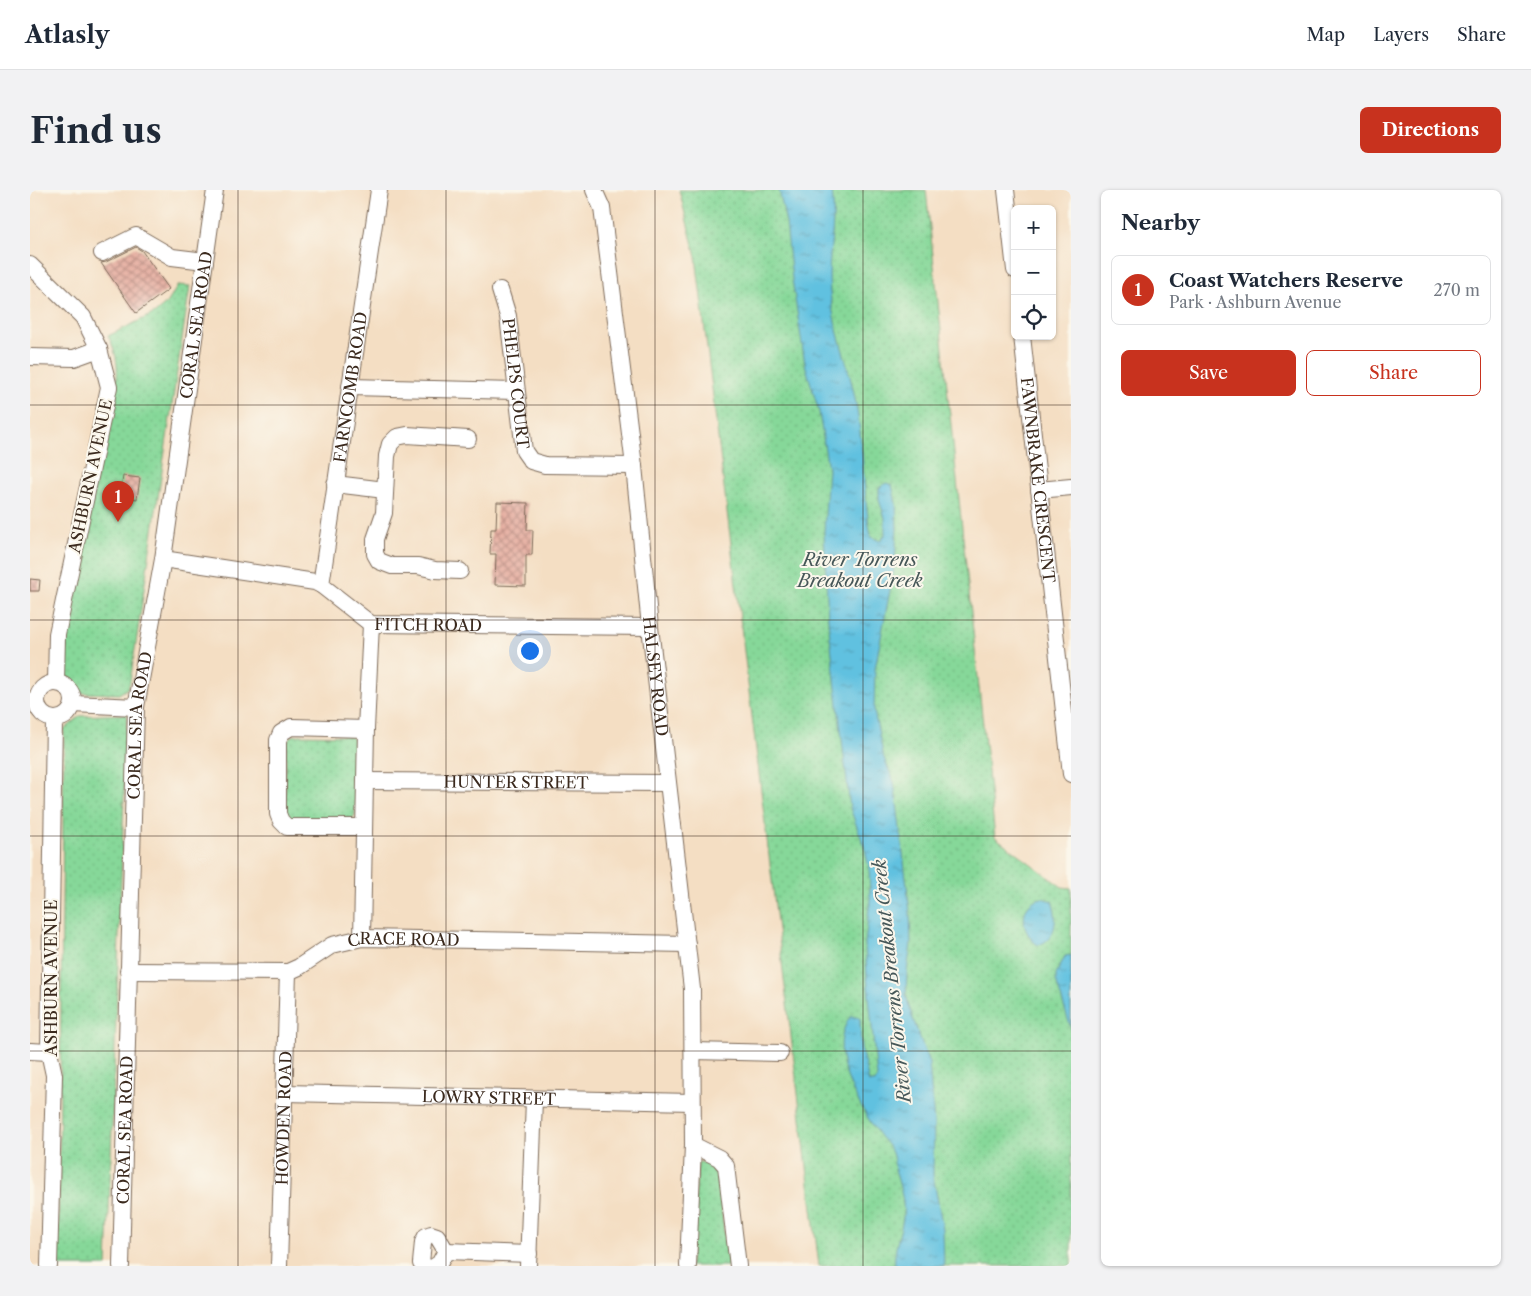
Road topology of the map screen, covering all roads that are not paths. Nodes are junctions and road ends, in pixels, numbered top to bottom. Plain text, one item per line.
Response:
1 (215, 190) edge
2 (379, 190) edge
3 (594, 190) edge
4 (600, 190) edge
5 (1006, 190) edge
6 (602, 208) junction
7 (1013, 250) edge
8 (102, 253) dead end
9 (205, 261) junction
10 (30, 265) edge
11 (500, 290) dead end
12 (1022, 340) edge
13 (99, 349) junction
14 (30, 357) edge
15 (350, 386) junction
16 (516, 391) junction
17 (468, 439) dead end
18 (634, 466) junction
19 (336, 484) junction
20 (1071, 487) edge
21 (385, 490) junction
22 (1039, 490) junction
23 (163, 559) junction
24 (460, 571) dead end
25 (321, 585) junction
26 (371, 624) junction
27 (650, 628) junction
28 (56, 683) junction
29 (34, 699) edge
30 (73, 704) junction
31 (136, 707) junction
32 (54, 719) junction
33 (366, 730) junction
34 (1071, 774) edge
35 (365, 781) junction
36 (667, 783) junction
37 (363, 827) junction
38 (362, 938) junction
39 (687, 944) junction
40 (128, 971) junction
41 (288, 972) junction
42 (30, 1051) edge
43 (693, 1051) junction
44 (49, 1052) junction
45 (780, 1053) dead end
46 (285, 1093) junction
47 (534, 1098) junction
48 (692, 1102) junction
49 (693, 1145) junction
50 (446, 1251) junction
51 (528, 1260) edge
52 (49, 1266) edge
53 (121, 1266) edge
54 (279, 1266) edge
55 (425, 1266) edge
56 (435, 1266) edge
57 (688, 1266) edge
58 (738, 1266) edge

1 - 9 street, CORAL SEA ROAD
2 - 15 street, FARNCOMB ROAD
3 - 6 street, HALSEY ROAD
4 - 6 street, HALSEY ROAD
5 - 7 street
6 - 18 street, HALSEY ROAD
8 - 9 street
9 - 23 street, CORAL SEA ROAD
10 - 13 street, ASHBURN AVENUE
11 - 16 street, PHELPS COURT
12 - 22 street, FAWNBRAKE CRESCENT
13 - 14 street
13 - 28 street, ASHBURN AVENUE
15 - 16 street
15 - 19 street, FARNCOMB ROAD
16 - 18 street, PHELPS COURT
17 - 21 street
18 - 27 street, HALSEY ROAD
19 - 21 street
19 - 25 street, FARNCOMB ROAD
20 - 22 street
21 - 24 street
22 - 34 street, FAWNBRAKE CRESCENT
23 - 25 street, FITCH ROAD
23 - 31 street, CORAL SEA ROAD
25 - 26 street, FITCH ROAD
26 - 27 street, FITCH ROAD
26 - 33 street
27 - 36 street, HALSEY ROAD
28 - 29 street
28 - 30 street
29 - 32 street
30 - 31 street
30 - 32 street
31 - 40 street, CORAL SEA ROAD
32 - 44 street, ASHBURN AVENUE
33 - 35 street
33 - 37 street
35 - 36 street, HUNTER STREET
35 - 37 street
36 - 39 street, HALSEY ROAD
37 - 38 street
38 - 39 street, CRACE ROAD
38 - 41 street, CRACE ROAD
39 - 43 street, HALSEY ROAD
40 - 41 street, CRACE ROAD
40 - 53 street, CORAL SEA ROAD
41 - 46 street, HOWDEN ROAD
42 - 44 street
43 - 45 street
43 - 48 street, HALSEY ROAD
44 - 52 street, ASHBURN AVENUE
46 - 47 street, LOWRY STREET
46 - 54 street, HOWDEN ROAD
47 - 48 street, LOWRY STREET
47 - 51 street
48 - 49 street, HALSEY ROAD
49 - 57 street, HALSEY ROAD
49 - 58 street
50 - 51 street
50 - 55 street
50 - 56 street

